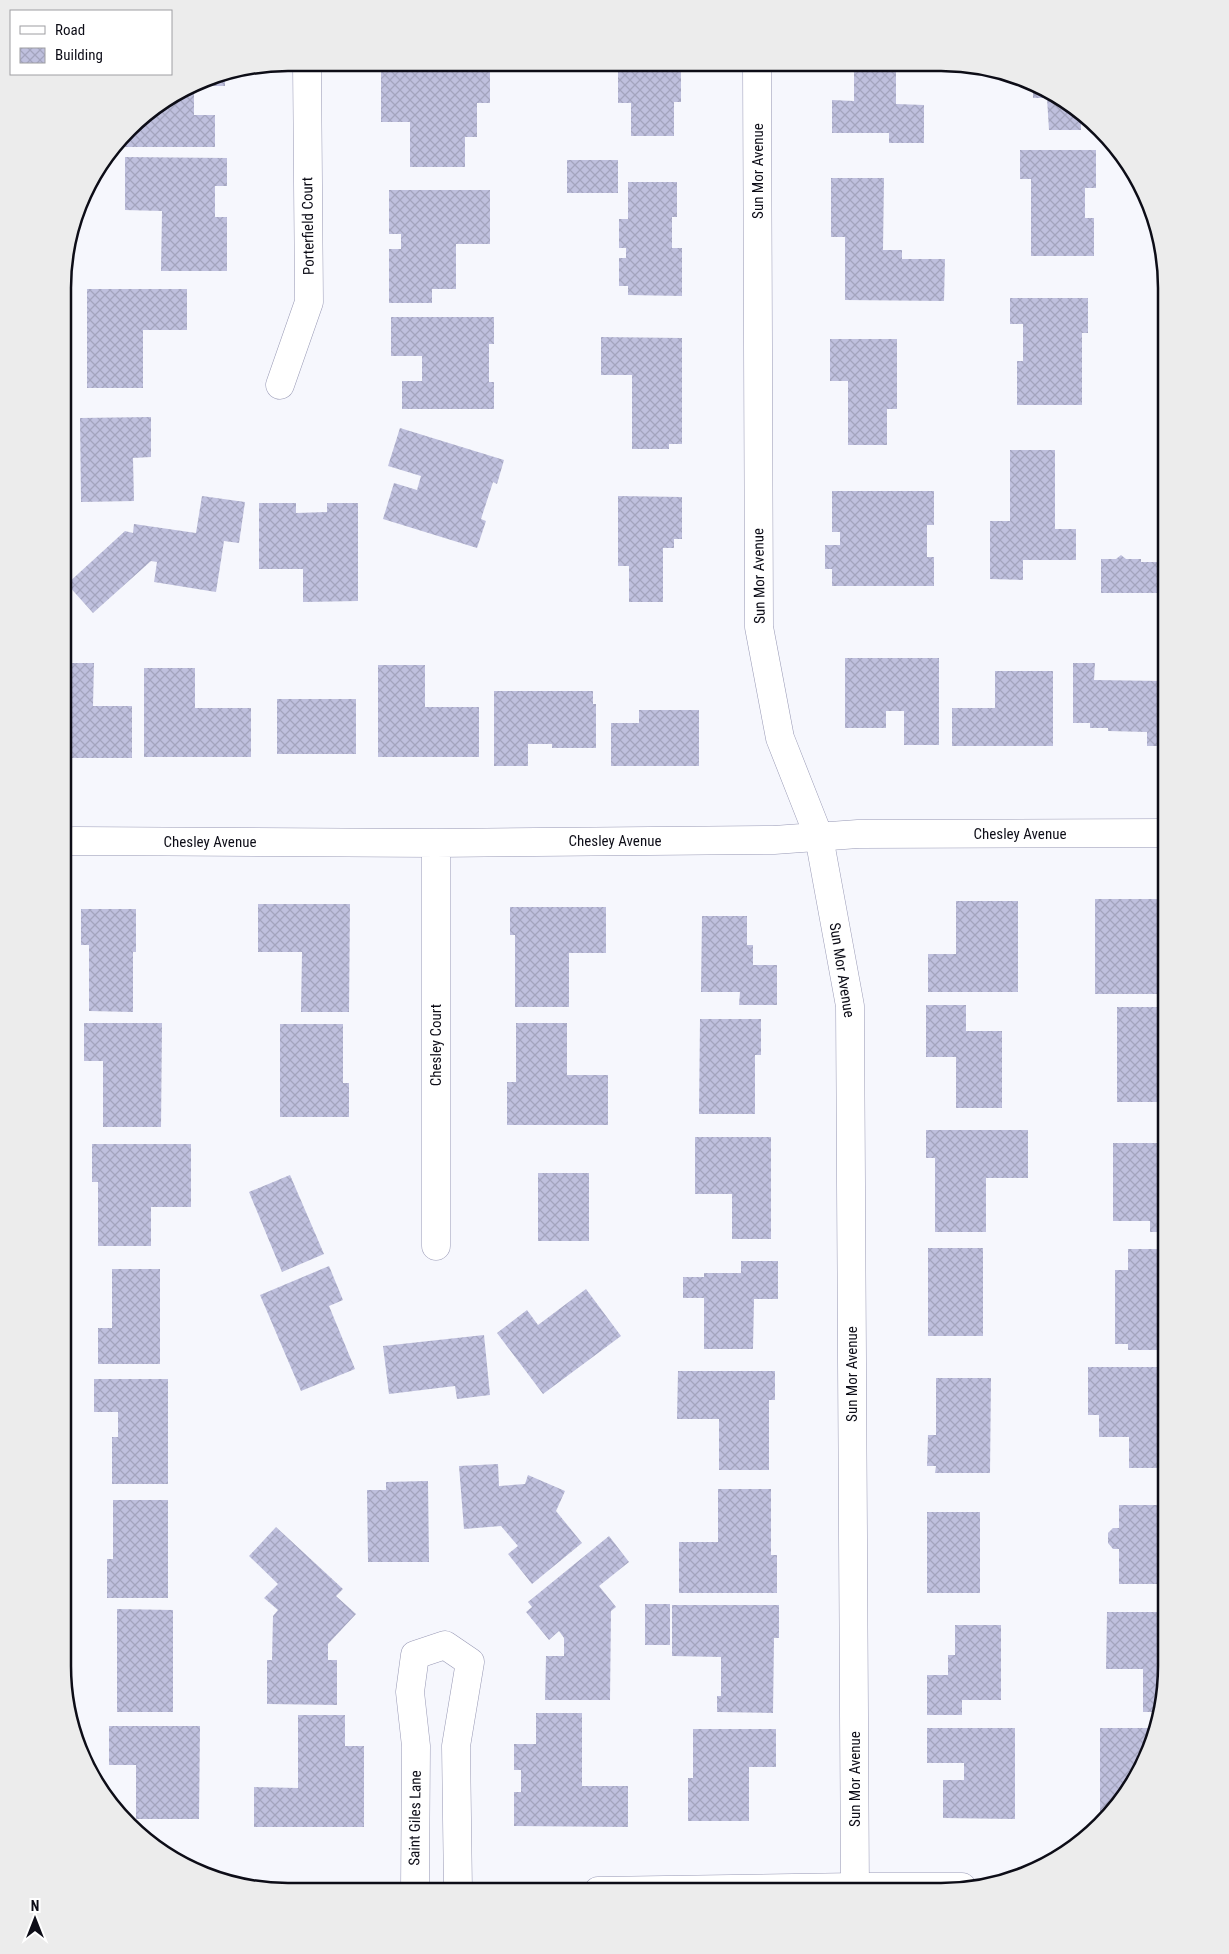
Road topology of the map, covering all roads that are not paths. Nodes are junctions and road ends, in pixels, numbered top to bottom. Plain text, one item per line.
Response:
1 (307, 71) edge
2 (757, 71) edge
3 (280, 385) dead end
4 (1158, 833) edge
5 (819, 837) junction
6 (71, 841) edge
7 (436, 843) junction
8 (436, 1246) dead end
9 (416, 1746) junction
10 (456, 1746) junction
11 (415, 1883) edge
12 (458, 1883) edge
13 (855, 1883) edge

1 - 3 street, Porterfield Court
2 - 5 street, Sun Mor Avenue
4 - 5 street, Chesley Avenue
5 - 7 street, Chesley Avenue
5 - 13 street, Sun Mor Avenue
6 - 7 street, Chesley Avenue
7 - 8 street, Chesley Court
9 - 10 street
9 - 10 street, Saint Giles Lane
9 - 11 street, Saint Giles Lane
10 - 12 street, Saint Giles Lane

